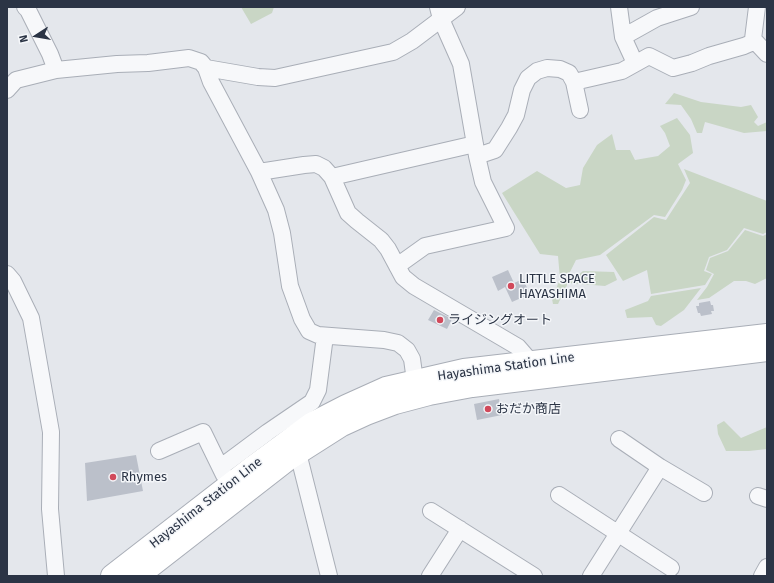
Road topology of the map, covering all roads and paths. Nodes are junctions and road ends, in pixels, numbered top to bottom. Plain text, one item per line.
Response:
1 (25, 7) edge
2 (456, 7) edge
3 (619, 7) edge
4 (691, 7) edge
5 (757, 7) edge
6 (440, 13) edge
7 (624, 37) junction
8 (753, 39) junction
9 (767, 54) edge
10 (635, 63) junction
11 (206, 68) junction
12 (56, 70) junction
13 (574, 82) junction
14 (7, 90) edge
15 (580, 110) dead end
16 (476, 150) junction
17 (258, 172) junction
18 (332, 177) junction
19 (397, 266) junction
20 (7, 274) edge
21 (767, 335) edge
22 (325, 336) junction
23 (767, 350) edge
24 (532, 370) junction
25 (415, 381) junction
26 (619, 439) dead end
27 (159, 452) dead end
28 (298, 453) junction
29 (660, 467) junction
30 (225, 477) junction
31 (704, 493) dead end
32 (559, 496) dead end
33 (431, 511) dead end
34 (460, 529) junction
35 (618, 534) junction
36 (767, 567) edge
37 (671, 568) dead end
38 (115, 575) edge
39 (56, 576) edge
40 (138, 576) edge
41 (329, 576) edge
42 (430, 576) edge
43 (534, 576) edge
44 (591, 576) edge
45 (762, 576) edge

1 - 12 street
2 - 6 street
3 - 7 street
4 - 7 street
5 - 8 street
6 - 11 street
6 - 16 street
7 - 10 street
8 - 9 street
8 - 10 street
10 - 13 street
11 - 12 street
11 - 17 street
12 - 14 street
13 - 15 street
13 - 16 street
16 - 18 street
16 - 19 street
17 - 18 street
17 - 22 street
18 - 19 street
19 - 24 street
20 - 39 street
21 - 24 main road, Hayashima Station Line
22 - 25 street
22 - 30 street
23 - 24 main road, Hayashima Station Line
24 - 25 main road, Hayashima Station Line
24 - 28 main road, Hayashima Station Line
25 - 30 main road, Hayashima Station Line
26 - 29 street
27 - 30 street
28 - 40 main road, Hayashima Station Line
28 - 41 street
29 - 31 street
29 - 35 street
30 - 38 main road, Hayashima Station Line
32 - 35 street
33 - 34 street
34 - 42 street
34 - 43 street
35 - 37 street
35 - 44 street
36 - 45 street

